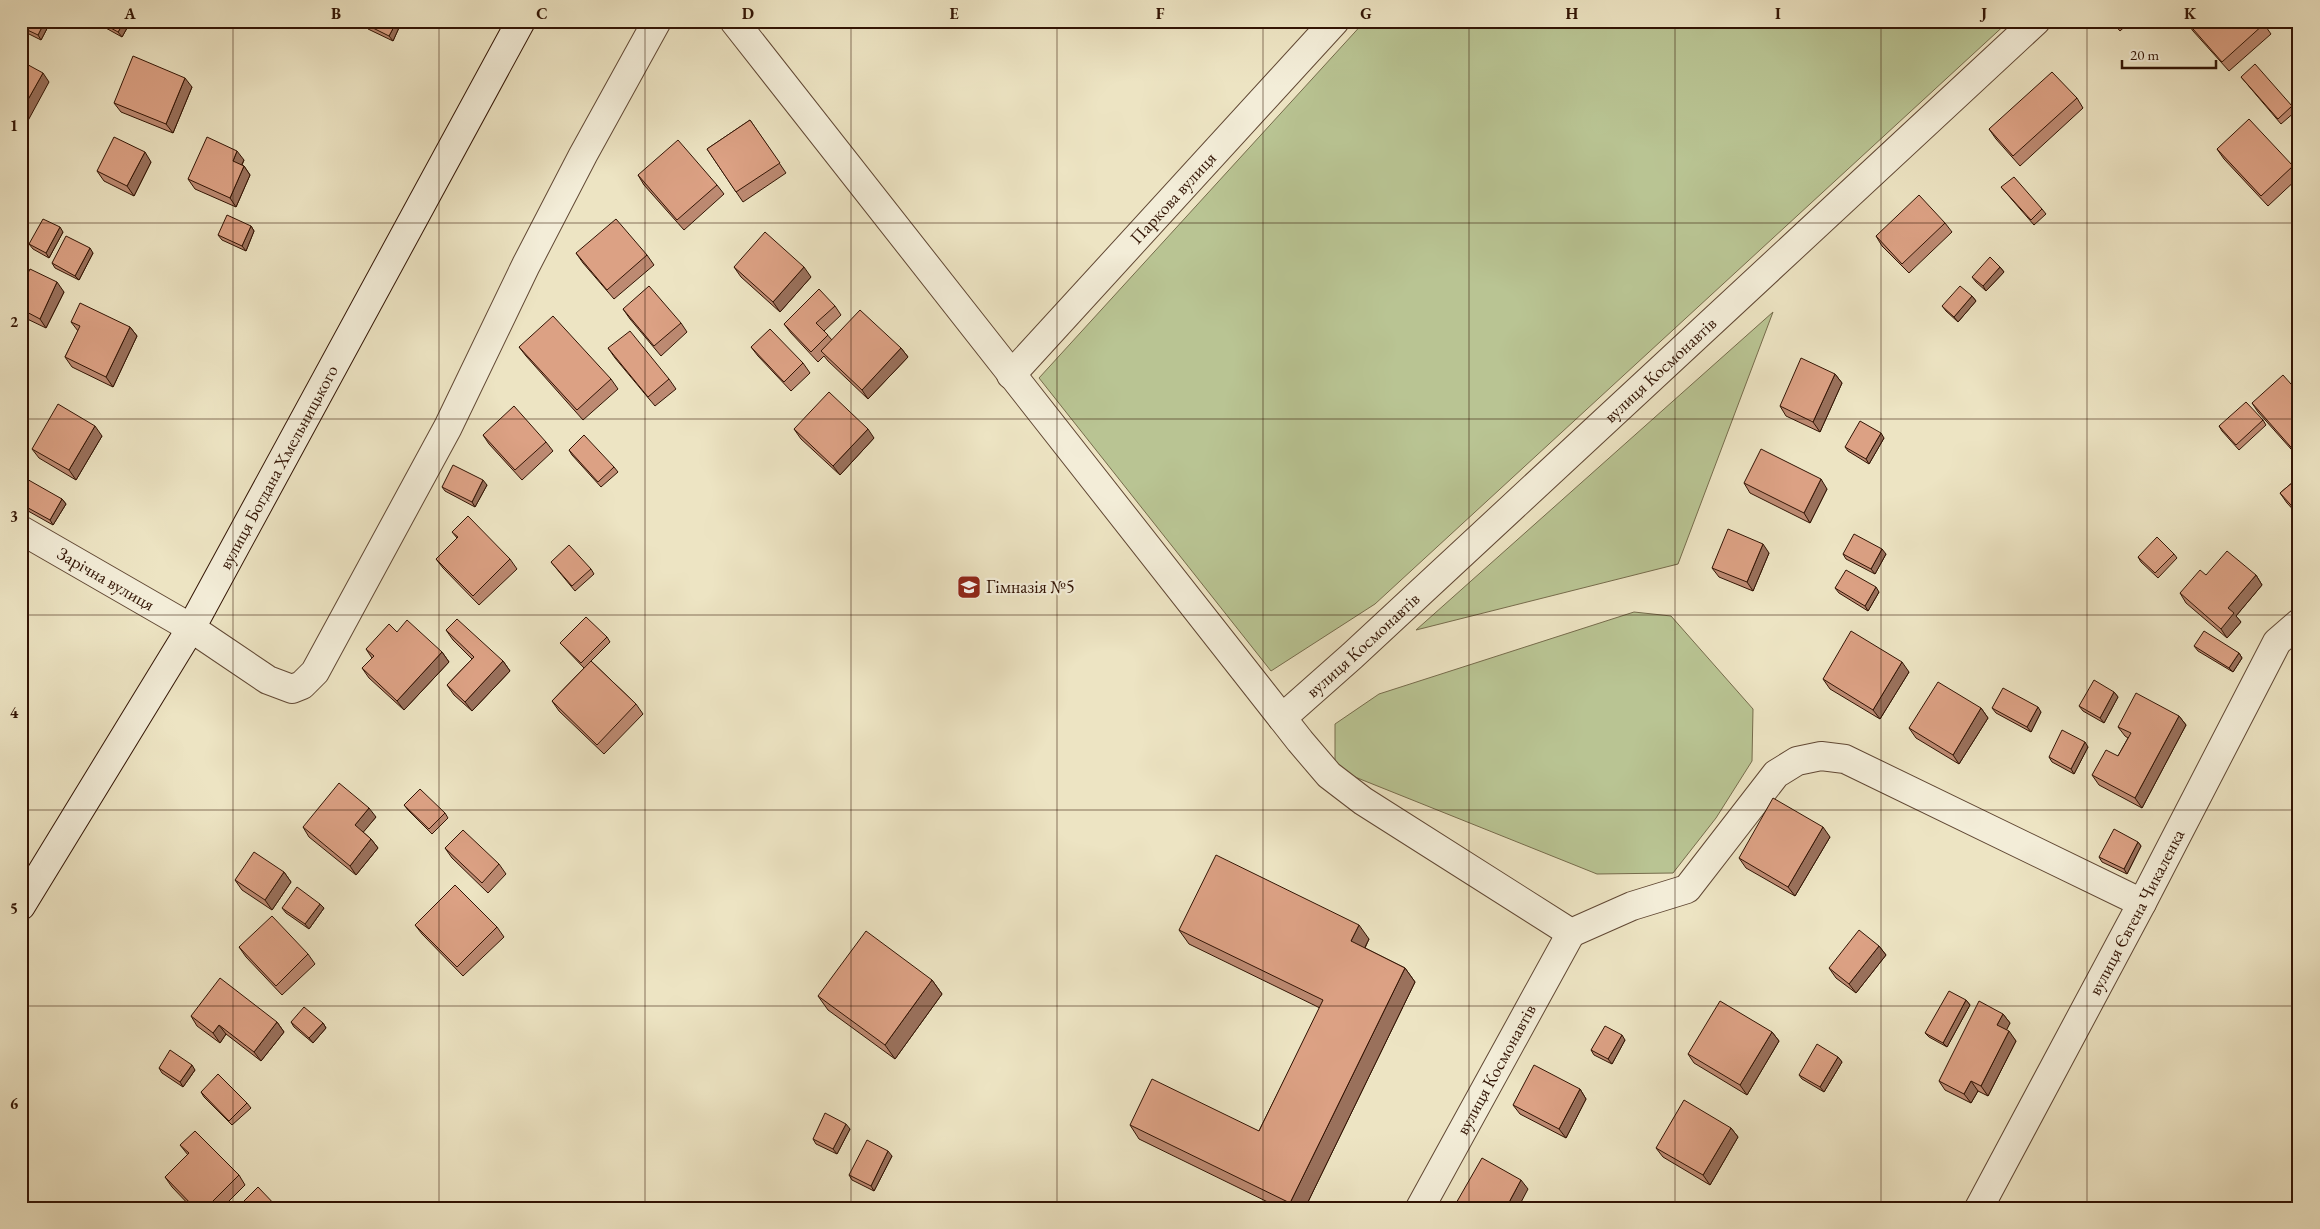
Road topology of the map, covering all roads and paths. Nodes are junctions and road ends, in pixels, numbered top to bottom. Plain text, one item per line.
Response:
1 (521, 21) edge
2 (657, 21) edge
3 (734, 21) edge
4 (1334, 21) edge
5 (2036, 21) edge
6 (1011, 374) junction
7 (21, 530) edge
8 (2299, 622) edge
9 (191, 628) junction
10 (1282, 718) junction
11 (2142, 903) junction
12 (21, 906) edge
13 (1571, 933) junction
14 (1420, 1208) edge
15 (1979, 1208) edge

1 - 9 street, вулиця Богдана Хмельницького
2 - 9 street, Зарічна вулиця
3 - 6 street
4 - 6 street, Паркова вулиця
5 - 10 street, вулиця Космонавтів
6 - 10 street
7 - 9 street, Зарічна вулиця
8 - 11 street, вулиця Євгена Чикаленка
9 - 12 street, вулиця Богдана Хмельницького
10 - 13 street
11 - 13 street
11 - 15 street, вулиця Євгена Чикаленка
13 - 14 street, вулиця Космонавтів

